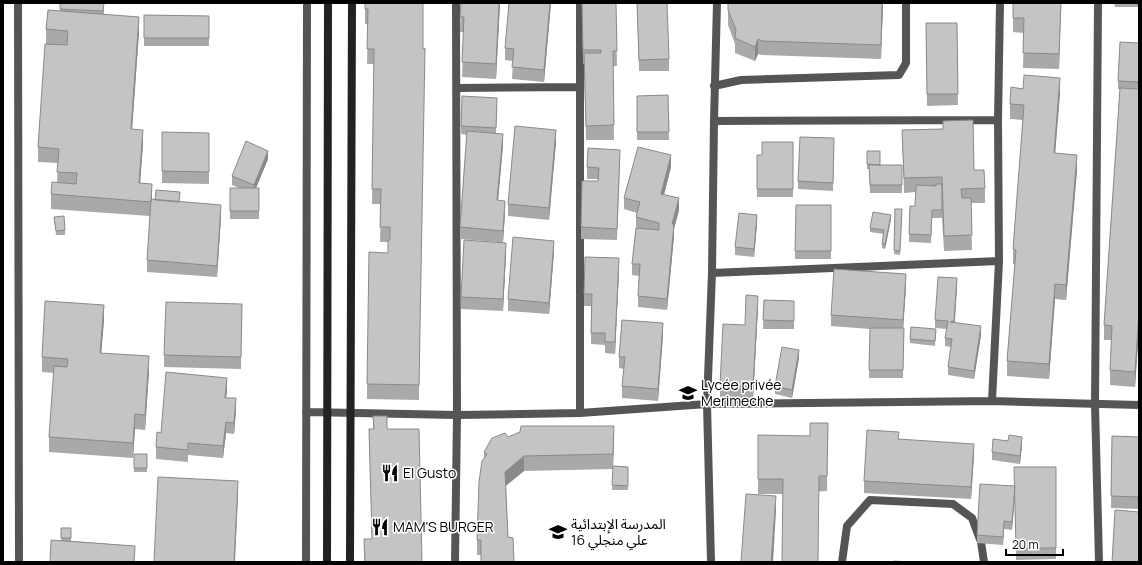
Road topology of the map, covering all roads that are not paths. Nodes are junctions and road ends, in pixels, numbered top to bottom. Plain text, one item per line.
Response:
1 (18, 3) edge
2 (306, 3) edge
3 (328, 3) edge
4 (352, 3) edge
5 (456, 3) edge
6 (580, 3) edge
7 (718, 3) edge
8 (906, 3) edge
9 (1000, 3) edge
10 (1098, 3) edge
11 (714, 86) junction
12 (579, 87) junction
13 (457, 88) junction
14 (998, 120) junction
15 (714, 122) junction
16 (999, 261) junction
17 (712, 273) junction
18 (992, 401) junction
19 (707, 404) junction
20 (1095, 404) junction
21 (1139, 405) edge
22 (306, 412) junction
23 (326, 412) junction
24 (580, 412) junction
25 (351, 414) junction
26 (456, 415) junction
27 (18, 562) edge
28 (306, 562) edge
29 (326, 562) edge
30 (350, 562) edge
31 (455, 562) edge
32 (711, 562) edge
33 (842, 562) edge
34 (984, 562) edge
35 (1099, 562) edge

1 - 27 street
2 - 22 street
3 - 23 main road
4 - 25 main road
5 - 13 street
6 - 12 street
7 - 11 street
8 - 11 street
9 - 14 street
10 - 20 street
11 - 15 street
12 - 13 street
12 - 24 street
13 - 26 street
14 - 15 street
14 - 16 street
15 - 17 street
16 - 17 street
16 - 18 street
17 - 19 street
18 - 19 street
18 - 20 street
19 - 24 street
19 - 32 street
20 - 21 street
20 - 35 street
22 - 23 street
22 - 28 street
23 - 25 street
23 - 29 main road
24 - 26 street
25 - 26 street
25 - 30 main road
26 - 31 street
33 - 34 street

